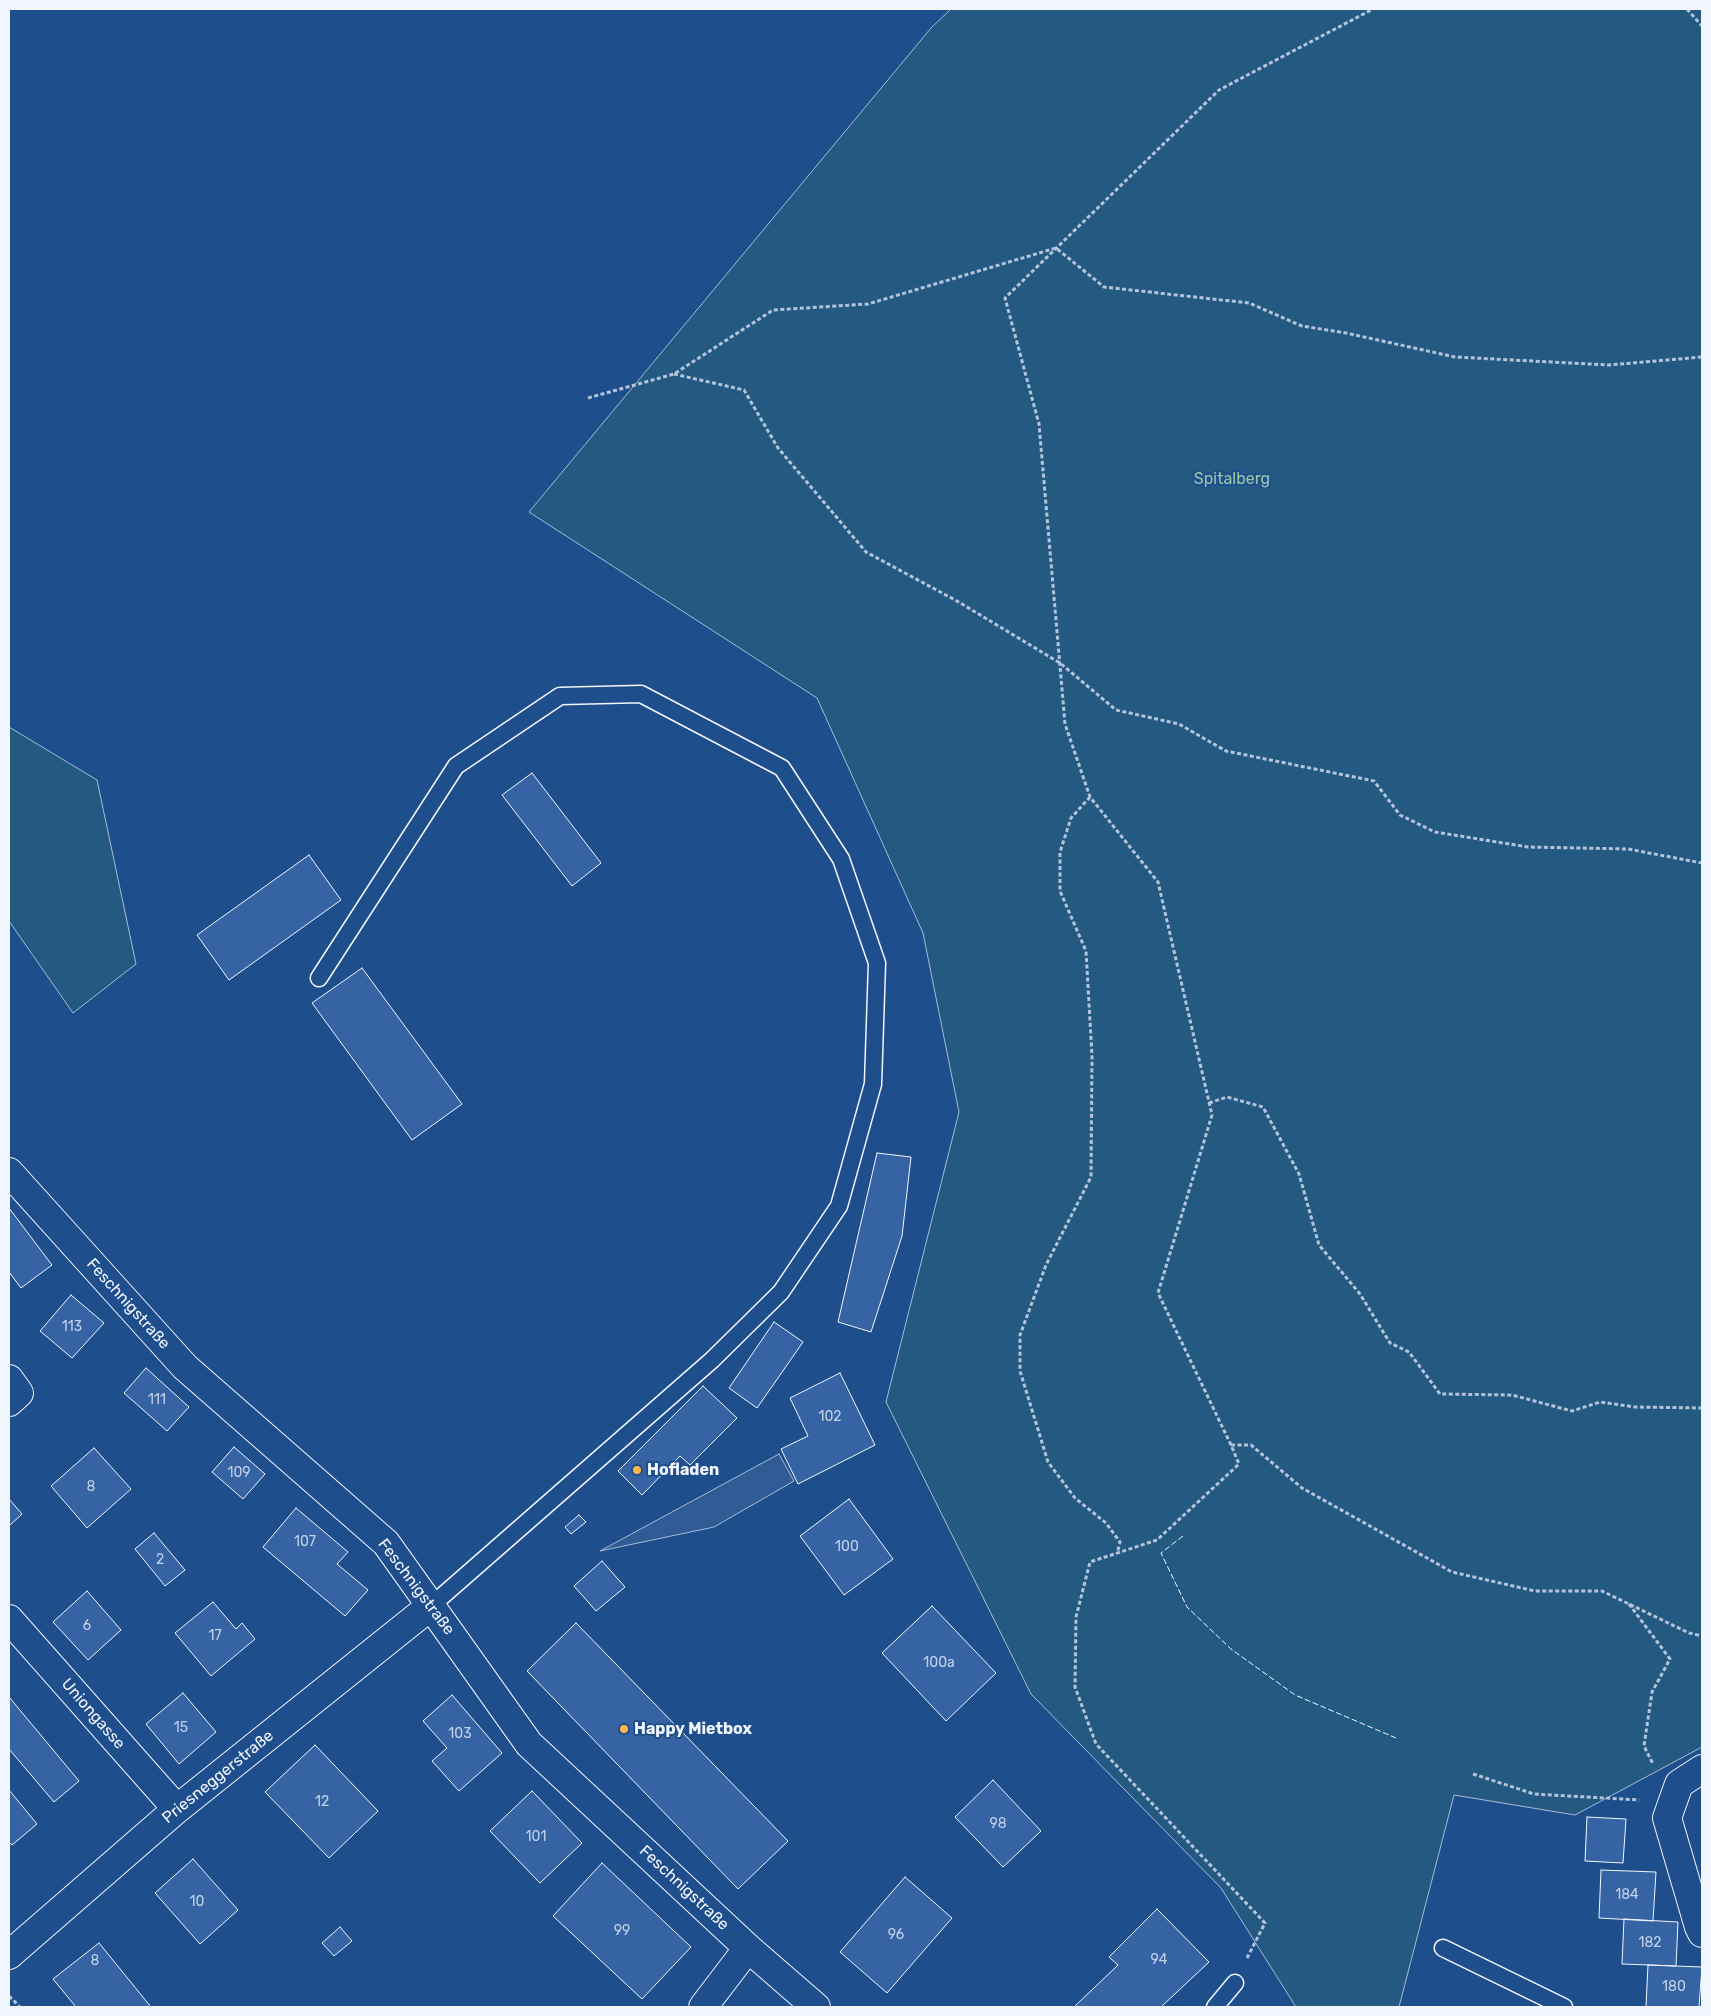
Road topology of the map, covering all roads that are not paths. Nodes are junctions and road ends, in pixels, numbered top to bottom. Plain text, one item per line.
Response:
1 (319, 978) dead end
2 (9, 1172) edge
3 (9, 1378) edge
4 (9, 1402) edge
5 (432, 1605) junction
6 (9, 1619) edge
7 (1702, 1769) edge
8 (177, 1810) junction
9 (1702, 1933) edge
10 (748, 1948) junction
11 (1443, 1948) dead end
12 (9, 1955) edge
13 (1235, 1983) road end
14 (703, 2007) edge
15 (816, 2007) edge
16 (1215, 2007) edge
17 (1564, 2007) edge

1 - 5 lane
2 - 5 street, Feschnigstraße
3 - 4 street
5 - 8 street, Priesneggerstraße
5 - 10 street, Feschnigstraße
6 - 8 street, Uniongasse
7 - 9 street
8 - 12 street, Priesneggerstraße
10 - 14 street
10 - 15 street, Feschnigstraße
11 - 17 lane
13 - 16 lane

